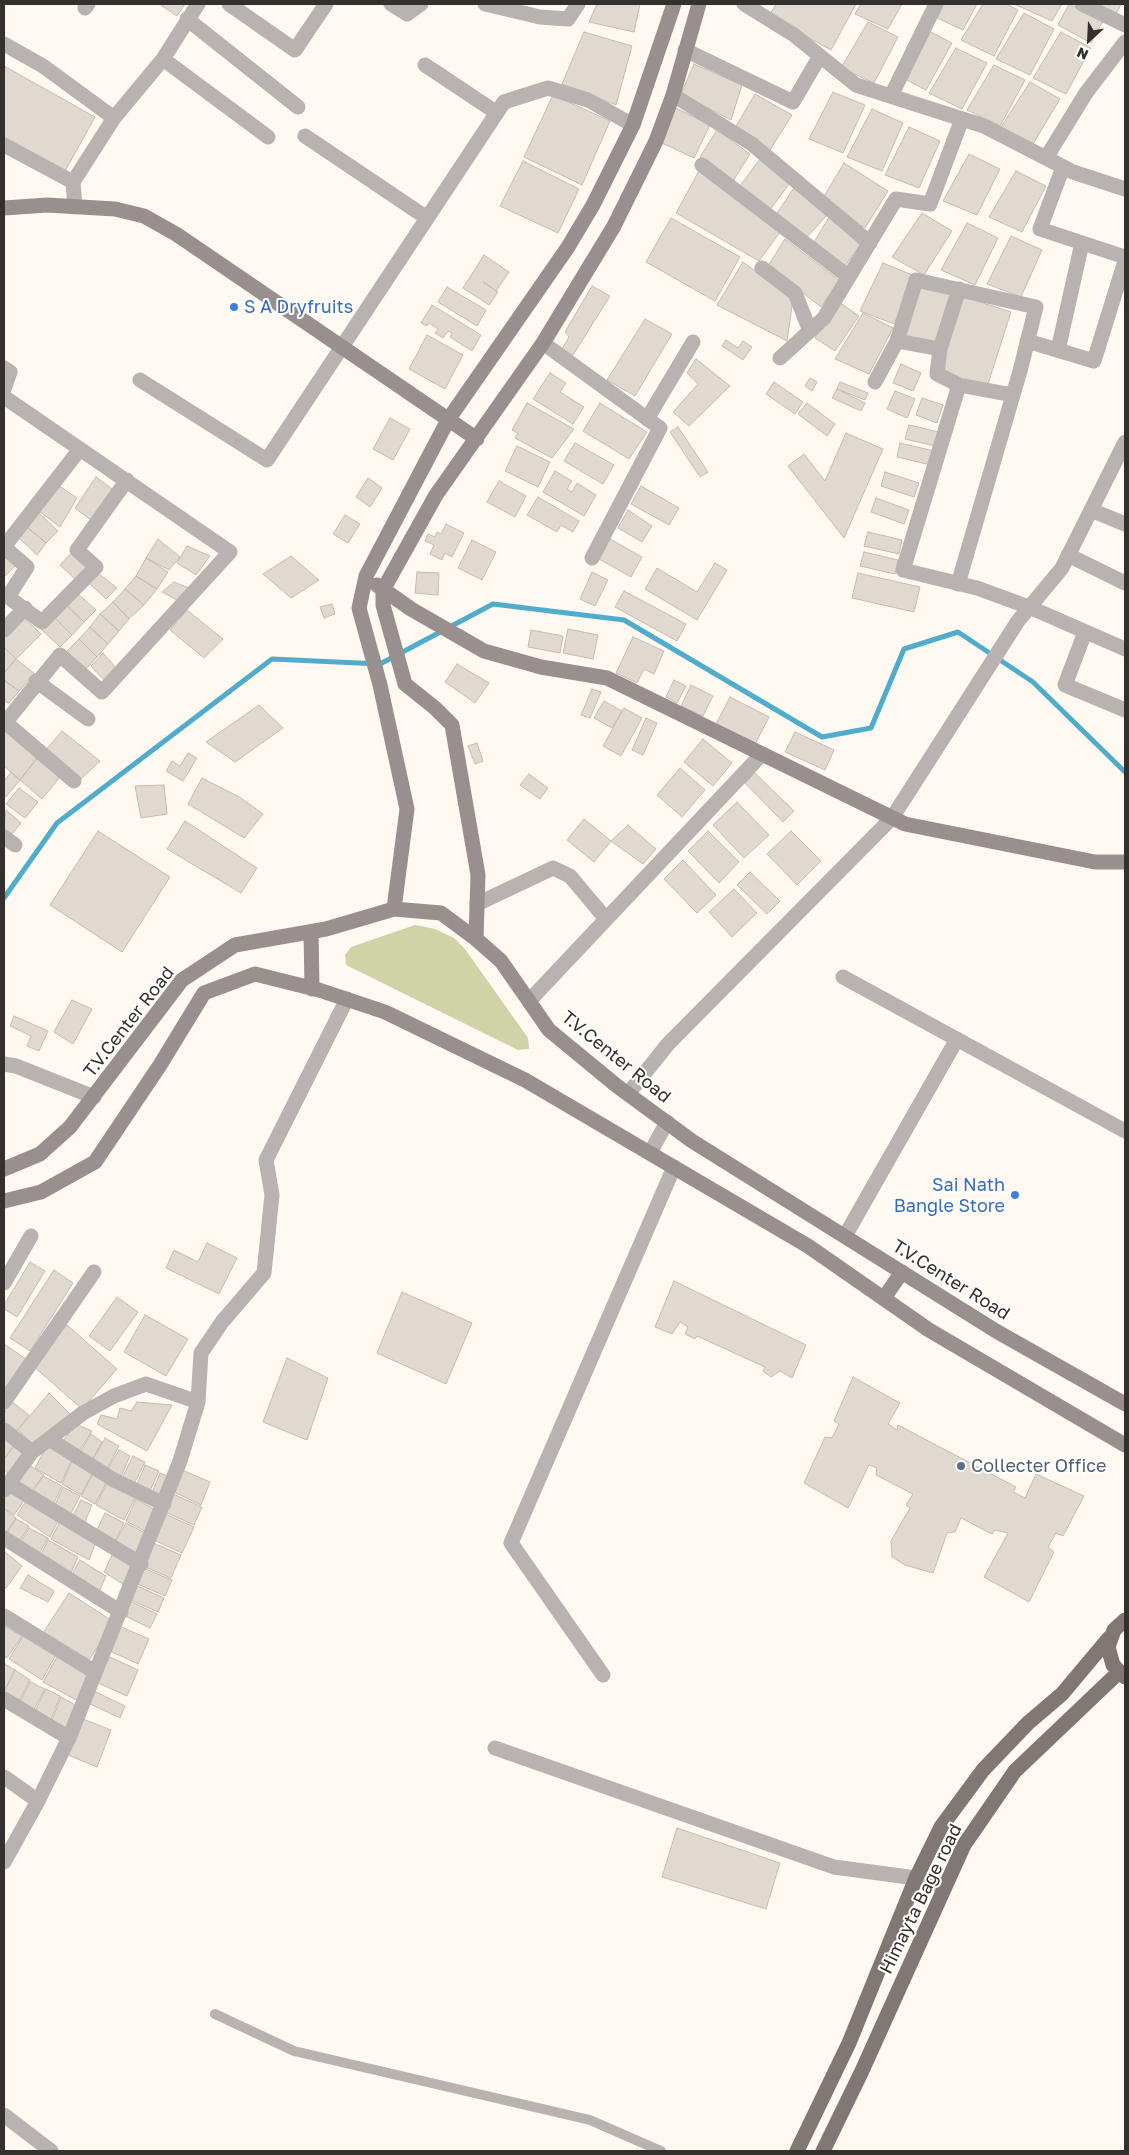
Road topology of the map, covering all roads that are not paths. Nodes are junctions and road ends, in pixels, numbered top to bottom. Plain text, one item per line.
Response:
1 (198, 4) edge
2 (229, 4) edge
3 (326, 4) edge
4 (391, 4) edge
5 (421, 4) edge
6 (485, 4) edge
7 (578, 4) edge
8 (674, 4) edge
9 (699, 4) edge
10 (744, 4) edge
11 (936, 4) edge
12 (1082, 4) edge
13 (251, 10) edge
14 (769, 10) edge
15 (187, 19) junction
16 (1125, 25) edge
17 (1125, 42) edge
18 (4, 44) edge
19 (685, 50) junction
20 (820, 56) junction
21 (163, 59) junction
22 (425, 65) dead end
23 (673, 95) junction
24 (891, 96) junction
25 (298, 107) dead end
26 (497, 112) junction
27 (114, 118) junction
28 (962, 119) junction
29 (633, 125) junction
30 (305, 136) dead end
31 (268, 138) dead end
32 (4, 145) edge
33 (1046, 158) junction
34 (702, 166) dead end
35 (1063, 166) junction
36 (72, 182) junction
37 (1125, 189) edge
38 (75, 207) junction
39 (4, 208) edge
40 (428, 218) junction
41 (870, 243) junction
42 (1082, 243) junction
43 (1125, 259) edge
44 (762, 268) dead end
45 (849, 277) junction
46 (959, 289) junction
47 (810, 331) junction
48 (897, 341) junction
49 (1027, 341) junction
50 (693, 342) dead end
51 (543, 343) junction
52 (342, 348) junction
53 (940, 349) junction
54 (1058, 350) junction
55 (780, 358) dead end
56 (4, 368) edge
57 (140, 380) dead end
58 (875, 382) dead end
59 (959, 385) junction
60 (4, 389) edge
61 (1013, 395) junction
62 (4, 397) edge
63 (647, 419) junction
64 (448, 420) junction
65 (477, 439) junction
66 (1125, 442) edge
67 (80, 449) junction
68 (1120, 463) edge
69 (127, 480) junction
70 (1091, 510) junction
71 (1125, 524) edge
72 (4, 548) edge
73 (1068, 555) junction
74 (592, 558) dead end
75 (366, 576) junction
76 (1125, 583) edge
77 (958, 584) junction
78 (383, 590) junction
79 (6, 596) edge
80 (1029, 607) junction
81 (25, 608) junction
82 (4, 630) edge
83 (1085, 632) junction
84 (1125, 650) edge
85 (36, 681) junction
86 (1124, 706) edge
87 (88, 719) dead end
88 (5, 723) edge
89 (762, 754) junction
90 (74, 782) dead end
91 (892, 818) junction
92 (1125, 862) edge
93 (477, 904) junction
94 (394, 909) junction
95 (606, 919) junction
96 (311, 932) junction
97 (476, 939) junction
98 (843, 977) dead end
99 (312, 989) junction
100 (347, 999) junction
101 (529, 1001) junction
102 (957, 1039) junction
103 (4, 1064) edge
104 (628, 1094) junction
105 (94, 1097) junction
106 (667, 1122) junction
107 (1125, 1131) edge
108 (650, 1154) junction
109 (674, 1167) junction
110 (4, 1169) edge
111 (4, 1201) edge
112 (31, 1236) dead end
113 (845, 1236) junction
114 (94, 1272) dead end
115 (902, 1272) junction
116 (4, 1283) edge
117 (884, 1298) junction
118 (4, 1402) edge
119 (198, 1402) junction
120 (1125, 1404) edge
121 (4, 1430) edge
122 (49, 1439) junction
123 (1125, 1444) edge
124 (32, 1452) junction
125 (6, 1487) edge
126 (164, 1504) junction
127 (4, 1538) edge
128 (141, 1564) junction
129 (121, 1612) junction
130 (4, 1616) edge
131 (1125, 1620) edge
132 (1109, 1638) junction
133 (95, 1672) junction
134 (603, 1675) dead end
135 (1122, 1675) edge
136 (4, 1699) edge
137 (69, 1738) junction
138 (495, 1748) dead end
139 (4, 1777) edge
140 (38, 1801) junction
141 (4, 1862) edge
142 (916, 1878) junction
143 (945, 1886) junction
144 (215, 2014) dead end
145 (4, 2116) edge
146 (51, 2151) edge
147 (662, 2151) edge
148 (797, 2151) edge
149 (823, 2151) edge

1 - 15 street
2 - 13 street
3 - 13 street
4 - 5 street
6 - 7 street
8 - 29 street
9 - 19 street
10 - 14 street
11 - 24 street
12 - 16 street
14 - 20 street
15 - 21 street
15 - 25 street
17 - 33 street
18 - 27 street
19 - 20 street
19 - 23 street
20 - 24 street
21 - 27 street
21 - 31 street
22 - 26 street
23 - 41 street
23 - 51 street
24 - 28 street
26 - 29 street
26 - 40 street
27 - 36 street
28 - 33 street
28 - 41 street
29 - 64 street
30 - 40 street
32 - 36 street
33 - 35 street
34 - 45 street
35 - 37 street
35 - 42 street
36 - 38 street
38 - 39 street
38 - 52 street
40 - 52 street
41 - 45 street
42 - 43 street
42 - 54 street
43 - 54 street
44 - 47 street
45 - 47 street
46 - 48 street
46 - 49 street
46 - 53 street
47 - 55 street
48 - 53 street
48 - 58 street
49 - 54 street
49 - 61 street
50 - 63 street
51 - 63 street
51 - 65 street
52 - 57 street
52 - 64 street
53 - 59 street
56 - 60 street
59 - 61 street
59 - 77 street
61 - 77 street
62 - 67 street
63 - 74 street
64 - 65 street
64 - 75 street
65 - 78 street
66 - 68 street
67 - 69 street
67 - 72 street
68 - 70 street
69 - 81 street
69 - 85 street
70 - 71 street
70 - 73 street
72 - 79 street
73 - 76 street
73 - 80 street
75 - 78 street
75 - 94 street
77 - 80 street
78 - 89 street
78 - 93 street
79 - 81 street
80 - 83 street
80 - 91 street
81 - 82 street
83 - 84 street
83 - 86 street
85 - 87 street
85 - 88 street
88 - 90 street
89 - 91 street
89 - 95 street
91 - 92 street
91 - 104 street
93 - 95 street
93 - 97 street
94 - 96 street, T.V.Center Road
94 - 97 street, T.V.Center Road
95 - 101 street
96 - 99 street
96 - 105 street, T.V.Center Road
97 - 101 street, T.V.Center Road
98 - 102 street
99 - 100 street
99 - 111 street
100 - 108 street
100 - 119 street
101 - 104 street, T.V.Center Road
102 - 107 street
102 - 113 street
103 - 105 street
104 - 106 street, T.V.Center Road
105 - 110 street, T.V.Center Road
106 - 108 street
106 - 113 street, T.V.Center Road
108 - 109 street
109 - 117 street
109 - 134 street
112 - 116 street
113 - 115 street, T.V.Center Road
114 - 118 street
115 - 117 street
115 - 120 street, T.V.Center Road
117 - 123 street
119 - 122 street
119 - 126 street
121 - 124 street
122 - 124 street
122 - 126 street
124 - 125 street
125 - 128 street
126 - 128 street
127 - 129 street
128 - 129 street
129 - 133 street
130 - 133 street
131 - 132 main road
132 - 135 main road
132 - 142 main road
133 - 137 street
135 - 143 main road, Himayta Bage road
136 - 137 street
137 - 140 street
138 - 142 street
139 - 140 street
140 - 141 street
142 - 143 street
142 - 148 main road
143 - 149 main road, Himayta Bage road
144 - 147 lane
145 - 146 street

